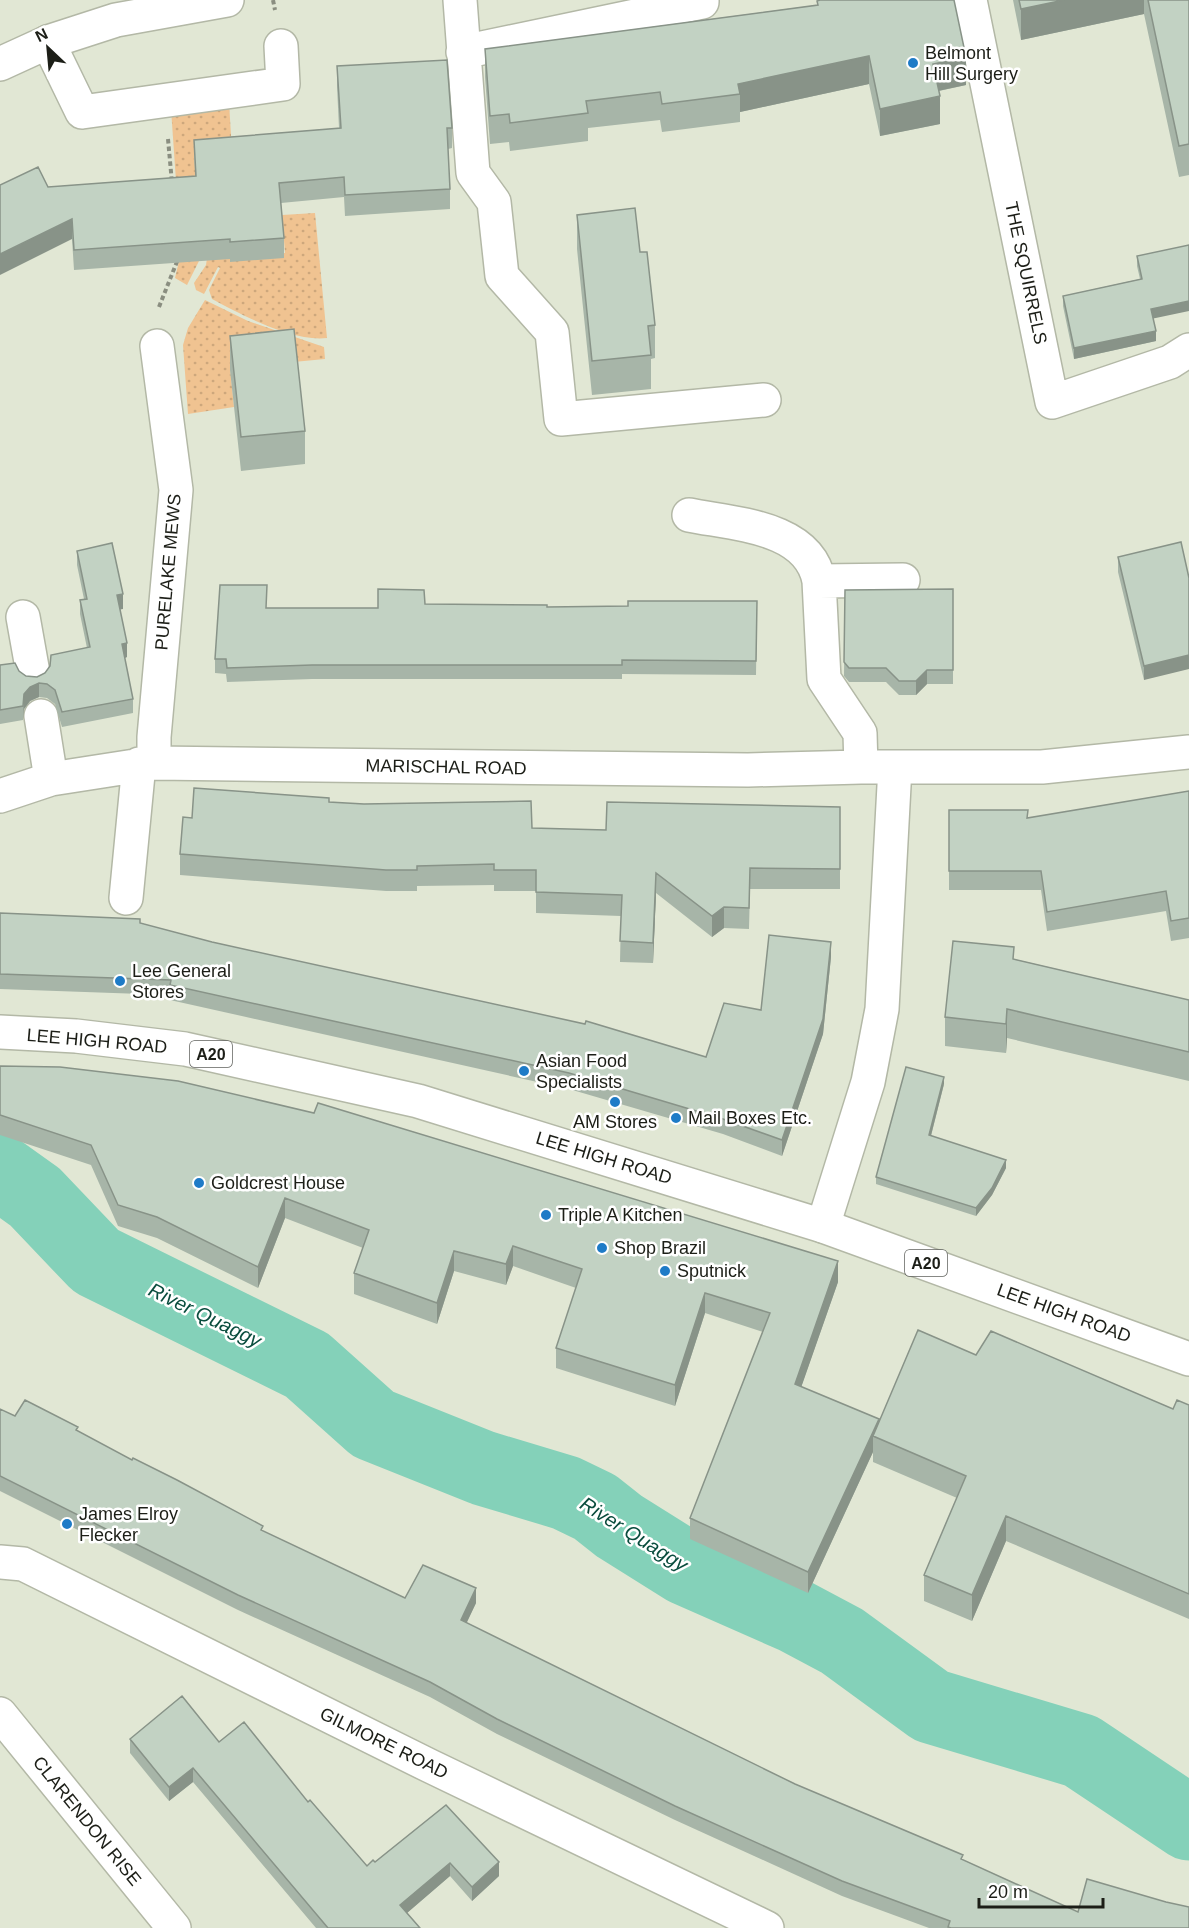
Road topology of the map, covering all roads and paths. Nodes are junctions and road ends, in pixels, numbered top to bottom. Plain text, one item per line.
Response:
1 (227, 0) edge
2 (460, 0) edge
3 (702, 0) edge
4 (970, 0) edge
5 (48, 42) junction
6 (281, 46) dead end
7 (463, 52) junction
8 (0, 64) edge
9 (165, 100) junction
10 (173, 193) edge
11 (177, 251) edge
12 (157, 346) joint
13 (1189, 350) edge
14 (764, 400) dead end
15 (689, 515) dead end
16 (903, 580) dead end
17 (819, 581) junction
18 (23, 617) dead end
19 (33, 673) dead end
20 (41, 716) dead end
21 (1189, 752) edge
22 (147, 764) junction
23 (861, 767) junction
24 (895, 767) junction
25 (51, 779) junction
26 (0, 796) edge
27 (126, 898) dead end
28 (0, 1032) edge
29 (823, 1226) junction
30 (1189, 1359) edge
31 (0, 1562) edge
32 (0, 1714) edge
33 (174, 1928) edge
34 (767, 1928) edge

1 - 5 main road
2 - 7 main road
3 - 7 main road
4 - 13 main road, THE SQUIRRELS
5 - 8 main road
5 - 9 main road
6 - 9 main road
7 - 14 main road
9 - 10 path
11 - 12 path
12 - 22 main road, PURELAKE MEWS
15 - 17 main road
16 - 17 main road
17 - 23 main road
18 - 19 main road
20 - 25 main road
21 - 24 main road, MARISCHAL ROAD
22 - 23 main road, MARISCHAL ROAD
22 - 25 main road, MARISCHAL ROAD
22 - 27 main road, PURELAKE MEWS
23 - 24 main road, MARISCHAL ROAD
24 - 29 main road
25 - 26 main road, MARISCHAL ROAD
28 - 29 main road, LEE HIGH ROAD / A20
29 - 30 main road, LEE HIGH ROAD / A20
31 - 34 main road, GILMORE ROAD
32 - 33 main road, CLARENDON RISE

